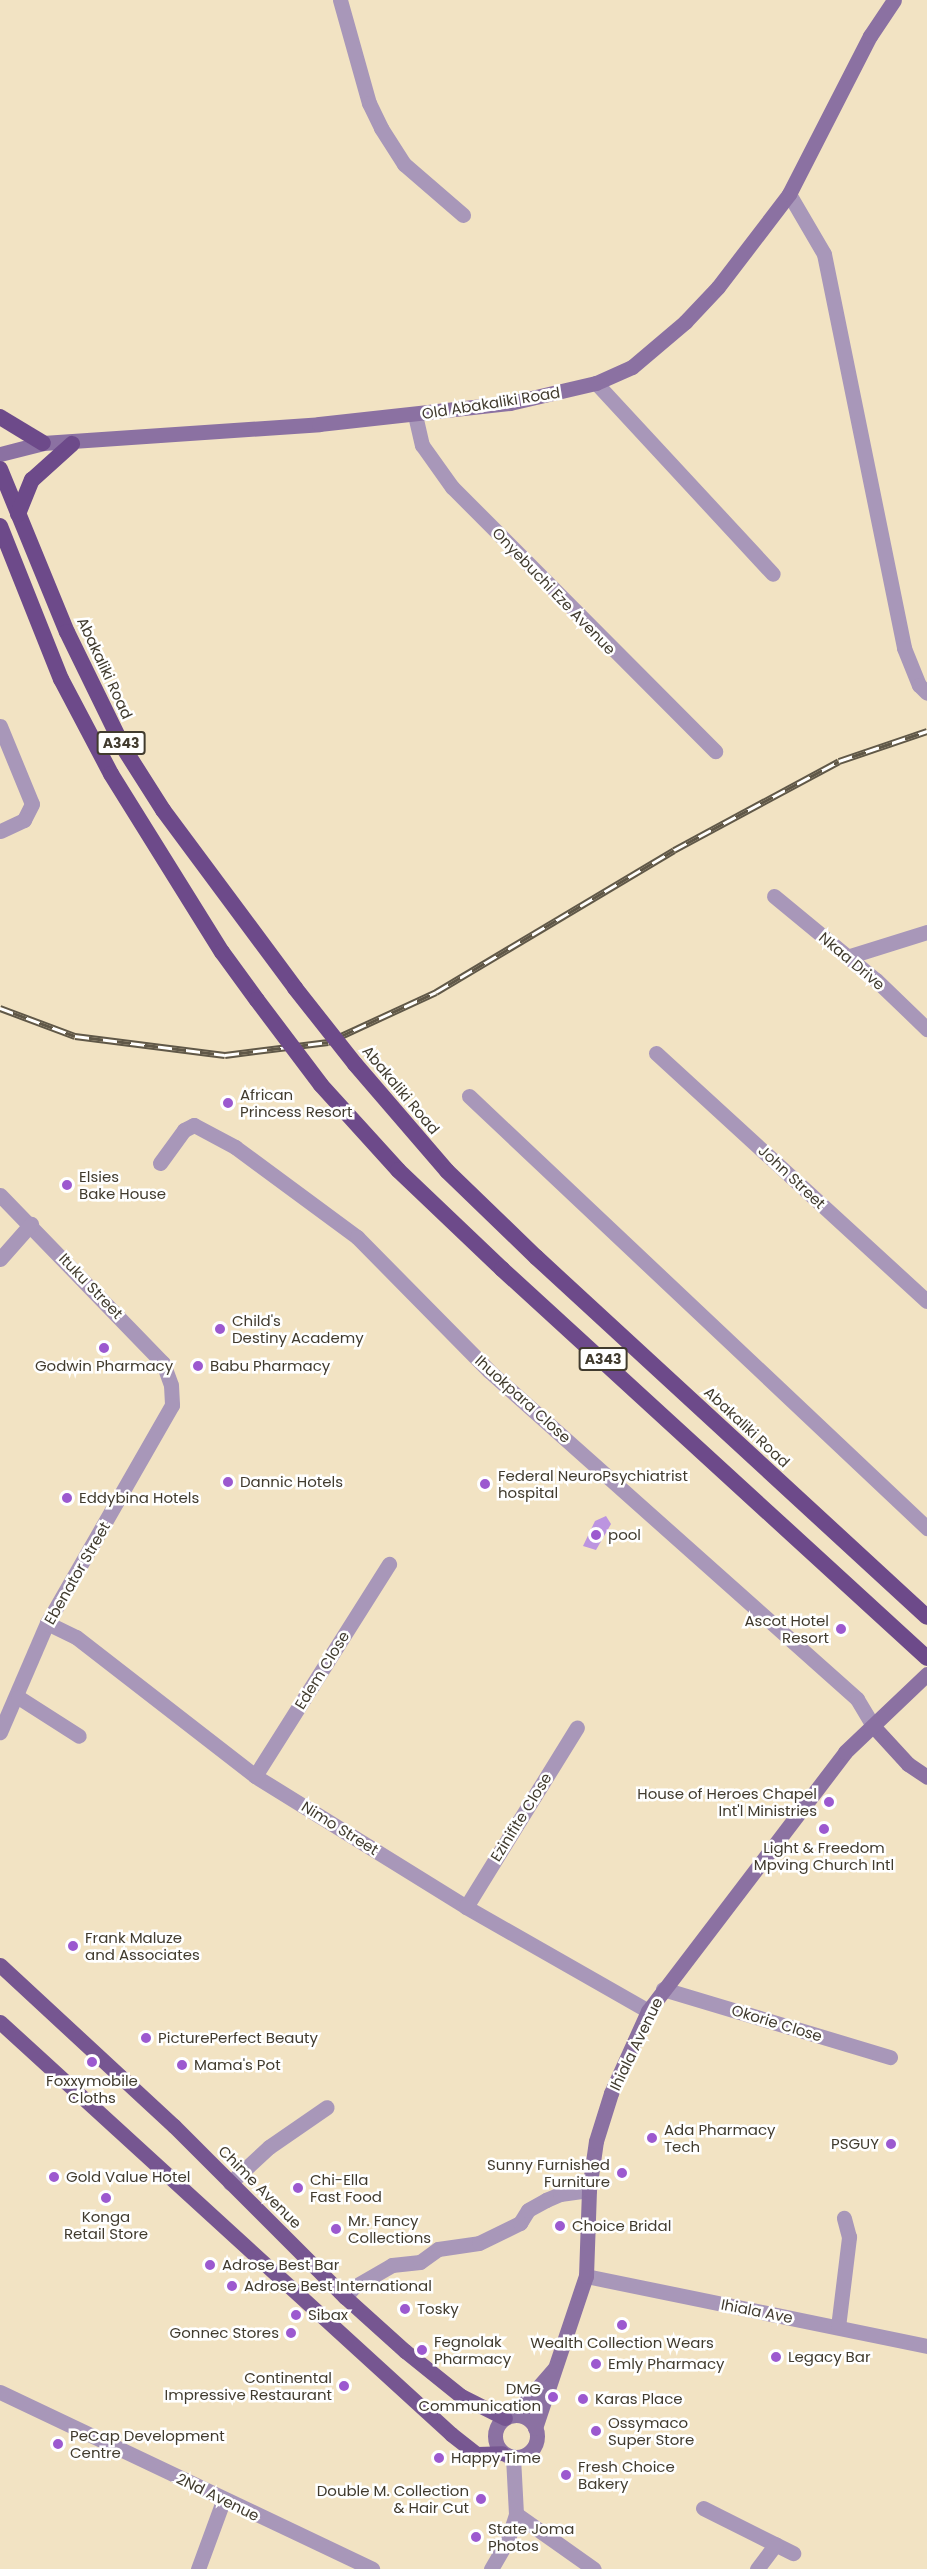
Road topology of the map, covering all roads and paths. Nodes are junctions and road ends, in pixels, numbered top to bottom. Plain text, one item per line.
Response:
1 (340, 0) edge
2 (894, 0) edge
3 (789, 194) junction
4 (464, 215) dead end
5 (596, 383) junction
6 (415, 416) junction
7 (0, 417) edge
8 (43, 443) junction
9 (72, 444) junction
10 (0, 454) edge
11 (0, 469) edge
12 (18, 514) junction
13 (0, 526) edge
14 (773, 574) dead end
15 (927, 693) edge
16 (0, 726) edge
17 (715, 751) dead end
18 (0, 831) edge
19 (774, 896) dead end
20 (927, 932) edge
21 (847, 957) junction
22 (927, 1029) edge
23 (656, 1053) dead end
24 (470, 1096) dead end
25 (160, 1163) dead end
26 (0, 1195) edge
27 (32, 1224) junction
28 (0, 1259) edge
29 (927, 1301) edge
30 (171, 1385) joint
31 (927, 1528) edge
32 (389, 1564) dead end
33 (927, 1617) edge
34 (47, 1623) junction
35 (927, 1658) edge
36 (927, 1674) edge
37 (18, 1697) junction
38 (577, 1727) dead end
39 (874, 1727) junction
40 (0, 1732) edge
41 (79, 1736) dead end
42 (255, 1776) junction
43 (927, 1777) edge
44 (466, 1907) junction
45 (0, 1965) edge
46 (663, 1989) junction
47 (648, 2011) junction
48 (0, 2022) edge
49 (890, 2057) dead end
50 (327, 2107) dead end
51 (230, 2183) junction
52 (589, 2190) junction
53 (844, 2218) dead end
54 (586, 2277) junction
55 (345, 2297) junction
56 (838, 2327) junction
57 (927, 2346) edge
58 (559, 2365) junction
59 (0, 2392) edge
60 (509, 2417) junction
61 (536, 2428) junction
62 (508, 2455) junction
63 (223, 2501) junction
64 (704, 2508) dead end
65 (516, 2514) junction
66 (776, 2544) junction
67 (793, 2553) dead end
68 (198, 2569) edge
69 (372, 2569) edge
70 (491, 2569) edge
71 (594, 2569) edge
72 (757, 2569) edge

1 - 4 street
2 - 3 main road, Old Abakaliki Road
3 - 5 main road, Old Abakaliki Road
3 - 15 street
5 - 6 main road, Old Abakaliki Road
5 - 14 street
6 - 9 main road, Old Abakaliki Road
6 - 17 street, Onyebuchi Eze Avenue
7 - 8 highway
8 - 9 main road, Old Abakaliki Road
8 - 10 main road, Old Abakaliki Road
9 - 12 highway
11 - 12 highway, Abakaliki Road / A343
12 - 33 highway, Abakaliki Road / A343, bridge
13 - 35 highway, A343, bridge
16 - 18 street
19 - 21 street, Nkaa Drive
20 - 21 street
21 - 22 street, Nkaa Drive
23 - 29 street, John Street
24 - 31 street
25 - 39 street, Ihuokpara Close
26 - 27 street, Ituku Street
27 - 28 street
27 - 30 street, Ituku Street
30 - 34 street, Ebenator Street
32 - 42 street, Edem Close
34 - 37 street, Ebenator Street
34 - 42 street, Nimo Street
36 - 39 main road, Ihiala Avenue
37 - 40 street, Ebenator Street
37 - 41 street
38 - 44 street, Ezinifite Close
39 - 43 main road
39 - 46 main road, Ihiala Avenue
42 - 44 street, Nimo Street
44 - 47 street, Nimo Street
45 - 51 main road, Chime Avenue
46 - 47 main road, Ihiala Avenue
46 - 49 street, Okorie Close
47 - 52 main road, Ihiala Avenue
48 - 62 main road
50 - 51 street
51 - 55 main road, Chime Avenue
52 - 54 main road, Ihiala Avenue
52 - 55 street
53 - 56 street
54 - 56 street, Ihiala Ave
54 - 58 main road, Ihiala Avenue
55 - 60 main road, Chime Avenue
56 - 57 street, Ihiala Ave
58 - 60 main road
58 - 61 main road, Ihiala Avenue
59 - 63 street, 2Nd Avenue
60 - 61 main road
60 - 62 main road
61 - 62 main road
62 - 65 street
63 - 68 street
63 - 69 street, 2Nd Avenue
64 - 66 street
65 - 70 street
65 - 71 street
66 - 67 street
66 - 72 street

